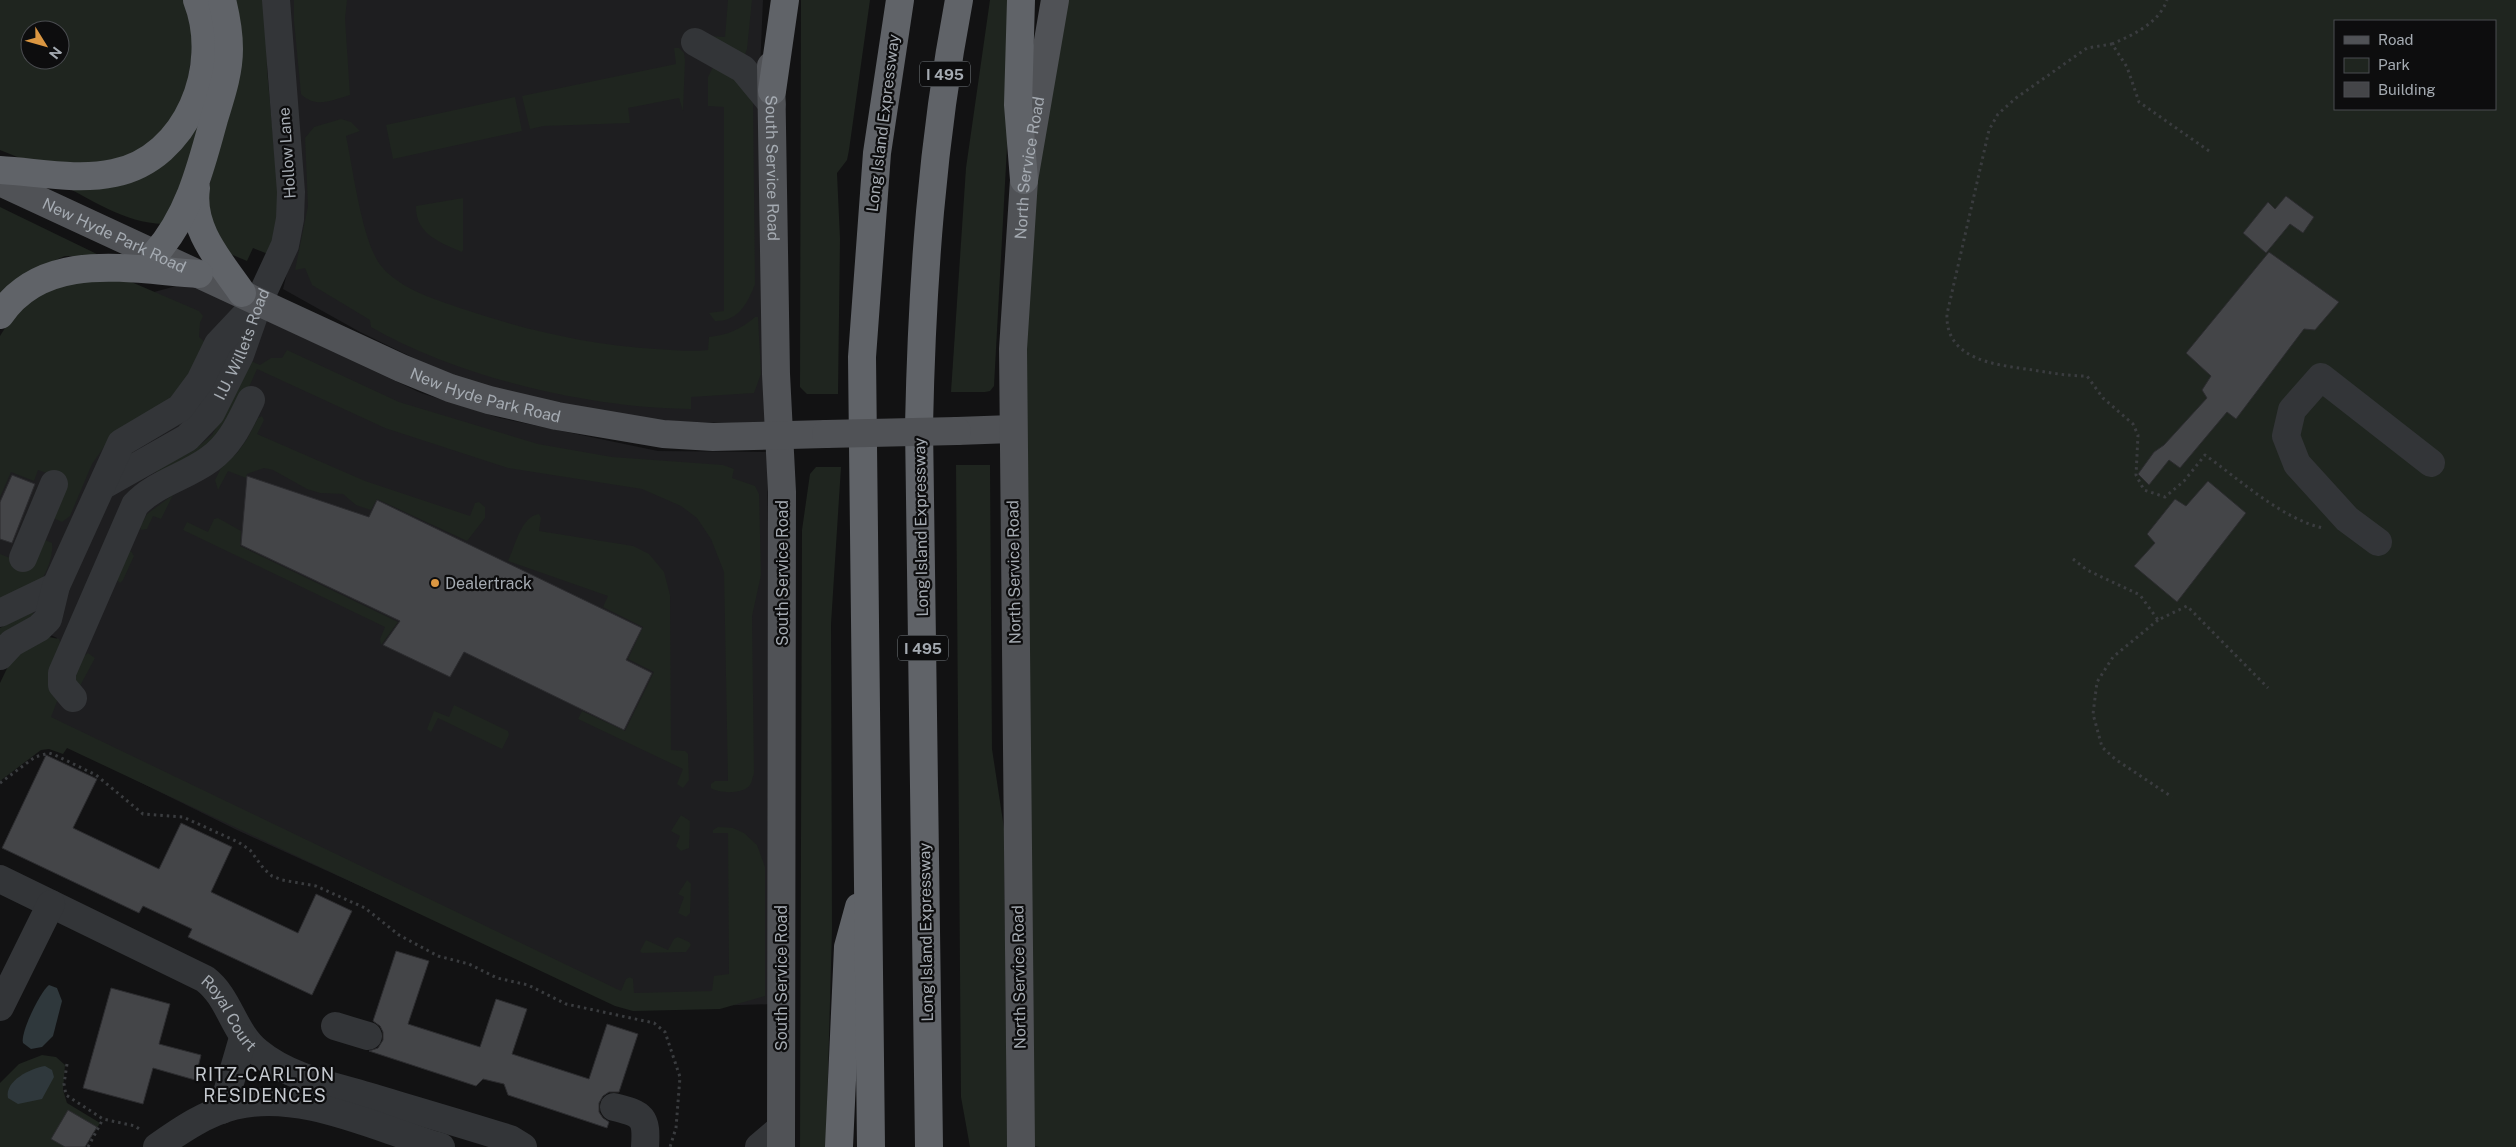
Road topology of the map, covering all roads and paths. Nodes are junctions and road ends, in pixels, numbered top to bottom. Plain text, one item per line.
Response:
1 (197, 0) edge
2 (222, 0) edge
3 (276, 0) edge
4 (771, 0) edge
5 (784, 0) edge
6 (900, 0) edge
7 (958, 0) edge
8 (1021, 0) edge
9 (1055, 0) edge
10 (2167, 0) edge
11 (696, 42) dead end
12 (2112, 44) junction
13 (772, 98) junction
14 (2209, 151) dead end
15 (0, 170) edge
16 (1024, 180) junction
17 (0, 182) edge
18 (196, 185) junction
19 (156, 254) junction
20 (199, 274) junction
21 (250, 297) junction
22 (0, 315) edge
23 (251, 400) dead end
24 (1012, 429) junction
25 (780, 435) junction
26 (122, 443) junction
27 (2431, 463) dead end
28 (133, 468) junction
29 (54, 484) dead end
30 (102, 486) junction
31 (145, 495) junction
32 (37, 523) junction
33 (82, 530) junction
34 (122, 534) junction
35 (2369, 536) joint
36 (23, 558) dead end
37 (2073, 559) dead end
38 (52, 583) junction
39 (100, 585) junction
40 (0, 613) edge
41 (48, 619) junction
42 (2158, 620) junction
43 (78, 637) junction
44 (0, 656) edge
45 (2268, 688) dead end
46 (73, 698) dead end
47 (0, 783) edge
48 (2172, 797) dead end
49 (0, 879) edge
50 (867, 879) junction
51 (51, 904) junction
52 (0, 1006) edge
53 (335, 1026) dead end
54 (368, 1036) dead end
55 (243, 1038) junction
56 (67, 1064) dead end
57 (614, 1107) dead end
58 (222, 1110) junction
59 (103, 1118) junction
60 (781, 1138) edge
61 (153, 1142) edge
62 (88, 1147) edge
63 (441, 1147) edge
64 (523, 1147) edge
65 (645, 1147) edge
66 (670, 1147) edge
67 (759, 1147) edge
68 (839, 1147) edge
69 (871, 1147) edge
70 (929, 1147) edge
71 (1021, 1147) edge

1 - 15 highway
2 - 18 highway
3 - 21 street, Hollow Lane
4 - 13 main road, South Service Road
5 - 13 highway
6 - 50 highway, Long Island Expressway
7 - 70 highway, Long Island Expressway / I 495
8 - 16 highway
9 - 16 main road, North Service Road
10 - 12 path
11 - 13 street
12 - 14 path
12 - 35 path
13 - 25 main road, South Service Road
16 - 24 main road, North Service Road
17 - 19 main road, New Hyde Park Road
18 - 19 highway
18 - 21 highway
19 - 20 main road, New Hyde Park Road
20 - 21 main road, New Hyde Park Road
20 - 22 highway
21 - 25 main road, New Hyde Park Road
21 - 26 street, I.U. Willets Road
21 - 28 street, I.U. Willets Road
23 - 31 street
24 - 25 main road, New Hyde Park Road, bridge
24 - 71 main road, North Service Road
25 - 60 main road, South Service Road
26 - 28 street
26 - 30 street
27 - 35 street
28 - 30 street, I.U. Willets Road
28 - 31 street
29 - 32 street
30 - 33 street
31 - 34 street
32 - 33 street
32 - 36 street
33 - 34 street
33 - 38 street
34 - 39 street
37 - 42 path
38 - 39 street
38 - 40 street
38 - 41 street
39 - 43 street
41 - 43 street
41 - 44 street
42 - 45 path
42 - 48 path
43 - 46 street
47 - 66 path
49 - 51 street, Royal Court
50 - 68 highway
50 - 69 highway, Long Island Expressway
51 - 52 street
51 - 55 street, Royal Court
53 - 54 street
55 - 58 street
55 - 64 street, Royal Court
56 - 59 path
57 - 65 street
58 - 61 street
58 - 63 street
59 - 61 path
59 - 62 path
60 - 67 street

